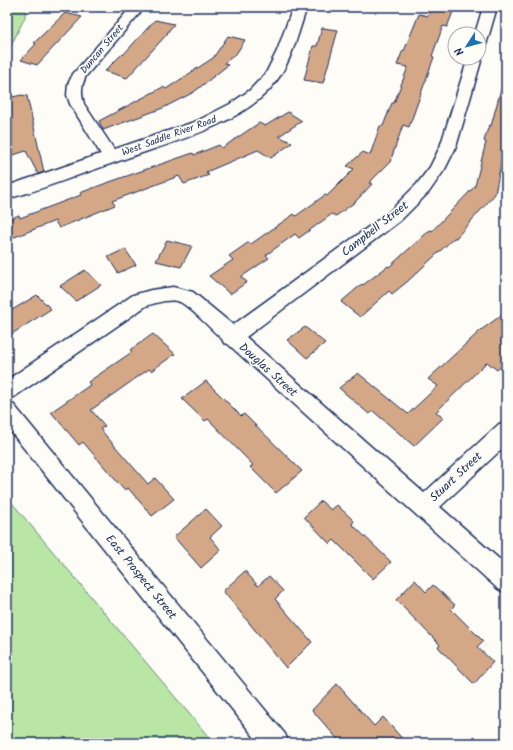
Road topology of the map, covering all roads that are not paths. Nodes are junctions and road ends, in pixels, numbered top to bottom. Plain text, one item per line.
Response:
1 (138, 7) edge
2 (300, 7) edge
3 (490, 7) edge
4 (484, 26) edge
5 (473, 66) edge
6 (111, 157) junction
7 (7, 193) edge
8 (231, 337) junction
9 (7, 391) edge
10 (7, 411) edge
11 (506, 431) edge
12 (424, 508) junction
13 (506, 581) edge
14 (276, 743) edge

1 - 6 street, Duncan Street
2 - 6 street, West Saddle River Road
3 - 4 street
5 - 8 street, Campbell Street
6 - 7 street, West Saddle River Road
8 - 9 street, Douglas Street
8 - 12 street, Douglas Street
10 - 14 street, East Prospect Street
11 - 12 street, Stuart Street
12 - 13 street, Douglas Street

